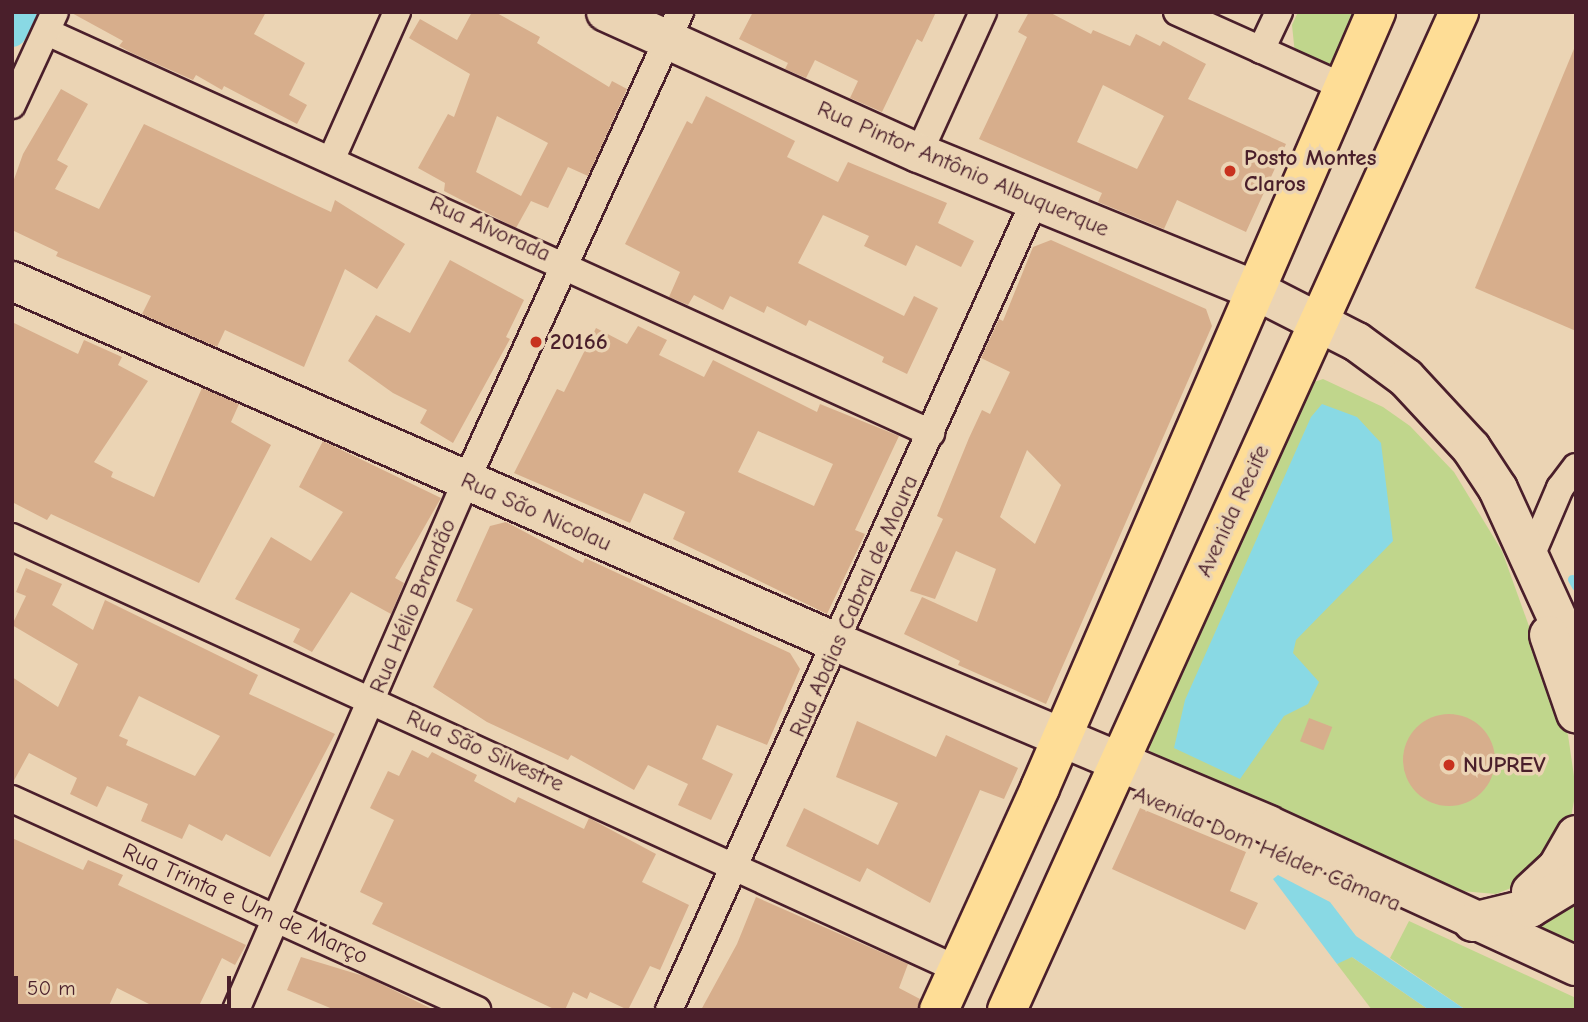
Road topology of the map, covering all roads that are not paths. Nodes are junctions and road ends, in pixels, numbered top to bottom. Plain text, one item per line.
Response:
1 (397, 12) edge
2 (606, 12) edge
3 (984, 12) edge
4 (1178, 12) edge
5 (1279, 12) edge
6 (1376, 12) edge
7 (1459, 12) edge
8 (51, 22) edge
9 (674, 26) edge
10 (1261, 50) junction
11 (1344, 88) junction
12 (12, 105) edge
13 (919, 153) junction
14 (332, 158) junction
15 (1034, 202) junction
16 (566, 264) junction
17 (12, 281) edge
18 (1257, 291) junction
19 (1321, 322) junction
20 (932, 433) junction
21 (1576, 467) edge
22 (466, 481) junction
23 (12, 537) edge
24 (1531, 556) junction
25 (838, 643) junction
26 (1576, 659) edge
27 (372, 701) junction
28 (1576, 713) edge
29 (1058, 747) junction
30 (1112, 770) junction
31 (12, 799) edge
32 (1576, 835) edge
33 (736, 866) junction
34 (1576, 880) edge
35 (1472, 917) junction
36 (277, 918) junction
37 (1576, 966) edge
38 (957, 969) junction
39 (236, 1010) edge
40 (477, 1010) edge
41 (669, 1010) edge
42 (939, 1010) edge
43 (1007, 1010) edge

1 - 14 street
2 - 9 main road, Rua Pintor Antônio Albuquerque
3 - 13 street
4 - 10 street
5 - 10 street
6 - 11 main road
7 - 19 main road, Avenida Recife
8 - 12 street
8 - 14 street, Rua Alvorada
9 - 13 main road, Rua Pintor Antônio Albuquerque
9 - 16 street, Rua Hélio Brandão
10 - 11 street
11 - 18 main road
13 - 15 main road, Rua Pintor Antônio Albuquerque
14 - 16 street, Rua Alvorada
15 - 18 main road, Rua Pintor Antônio Albuquerque
15 - 20 street, Rua Abdias Cabral de Moura
16 - 20 street, Rua Alvorada
16 - 22 street, Rua Hélio Brandão
17 - 22 main road, Rua São Nicolau
18 - 19 main road, Rua Pintor Antônio Albuquerque
18 - 29 main road
19 - 24 main road
19 - 30 main road, Avenida Recife
20 - 25 street, Rua Abdias Cabral de Moura
21 - 24 street
22 - 25 main road, Rua São Nicolau
22 - 27 street, Rua Hélio Brandão
23 - 27 street, Rua São Silvestre
24 - 26 main road
24 - 28 main road
25 - 29 main road, Rua São Nicolau
25 - 33 street, Rua Abdias Cabral de Moura
27 - 33 street, Rua São Silvestre
27 - 36 street, Rua Hélio Brandão
29 - 30 main road, Avenida Dom Hélder Câmara
29 - 38 main road
30 - 35 main road, Avenida Dom Hélder Câmara
30 - 43 main road, Avenida Recife
31 - 36 street, Rua Trinta e Um de Março
32 - 35 main road
33 - 38 street, Rua São Silvestre
33 - 41 street, Rua Abdias Cabral de Moura
34 - 35 main road, Avenida Dom Hélder Câmara
35 - 37 main road, Avenida Dom Hélder Câmara
36 - 39 street, Rua Hélio Brandão
36 - 40 street, Rua Trinta e Um de Março
38 - 42 main road

